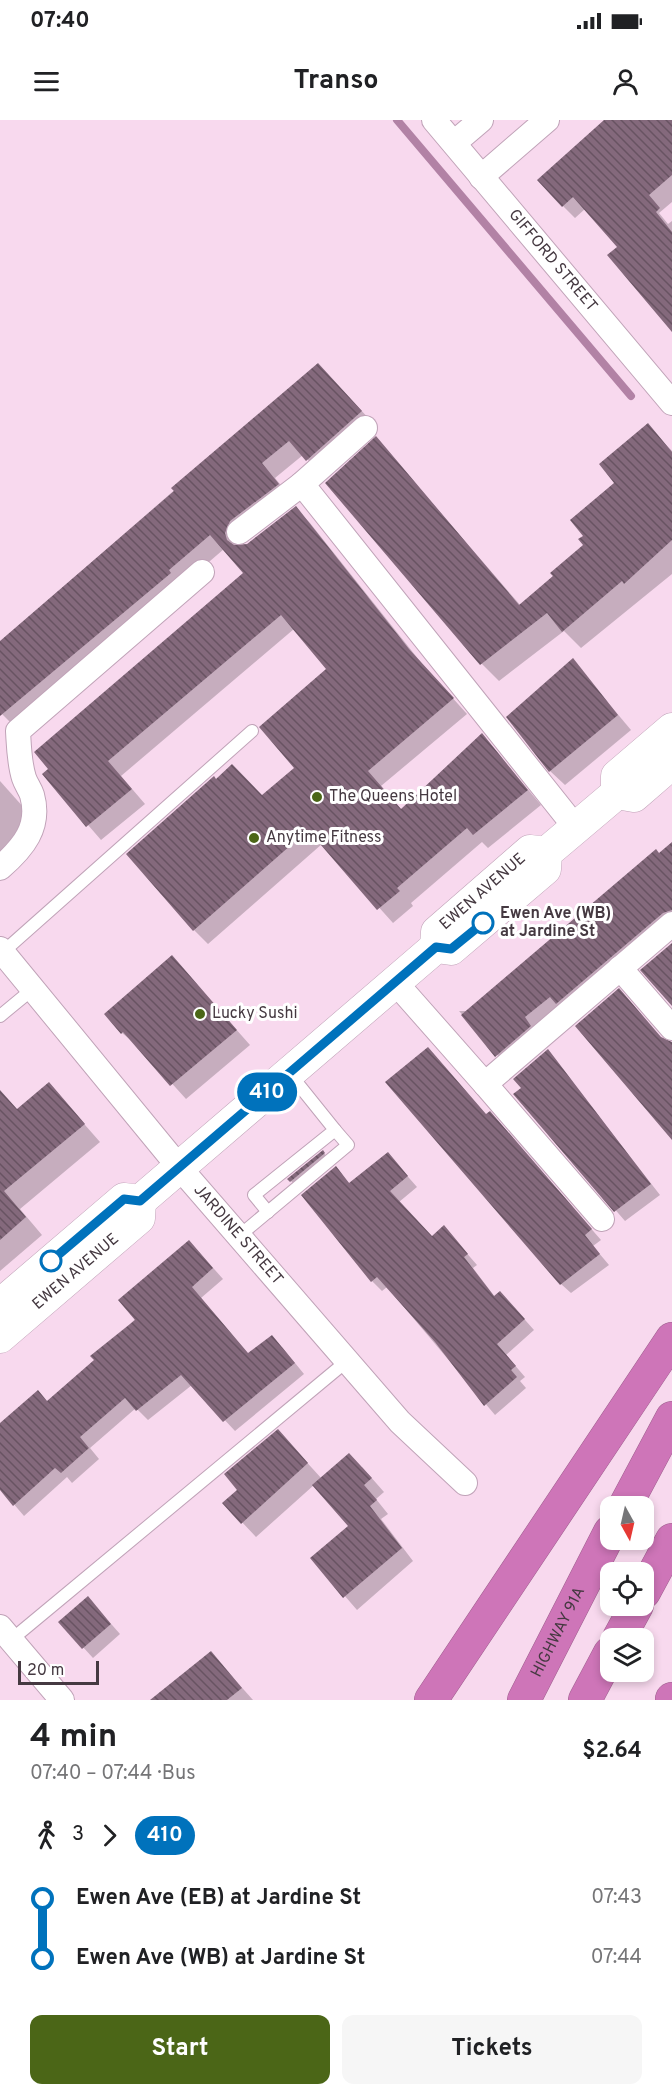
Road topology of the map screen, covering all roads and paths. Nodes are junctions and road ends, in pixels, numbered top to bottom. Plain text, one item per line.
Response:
1 (435, 120) edge
2 (481, 120) edge
3 (547, 120) edge
4 (454, 143) junction
5 (481, 177) junction
6 (672, 403) edge
7 (364, 428) dead end
8 (302, 484) junction
9 (239, 532) dead end
10 (202, 572) dead end
11 (9, 728) edge
12 (672, 729) edge
13 (252, 731) dead end
14 (672, 763) edge
15 (617, 793) junction
16 (576, 828) junction
17 (0, 868) edge
18 (672, 924) edge
19 (2, 951) edge
20 (620, 968) junction
21 (395, 982) junction
22 (34, 988) junction
23 (0, 1016) edge
24 (672, 1028) edge
25 (289, 1073) junction
26 (485, 1084) junction
27 (335, 1130) junction
28 (179, 1167) junction
29 (140, 1201) junction
30 (268, 1212) junction
31 (602, 1219) dead end
32 (239, 1236) junction
33 (0, 1305) edge
34 (0, 1337) edge
35 (672, 1339) edge
36 (347, 1361) junction
37 (672, 1418) edge
38 (465, 1483) dead end
39 (629, 1496) edge
40 (672, 1540) edge
41 (601, 1550) edge
42 (654, 1573) edge
43 (5, 1633) edge
44 (600, 1672) edge
45 (62, 1700) edge
46 (431, 1700) edge
47 (524, 1700) edge
48 (585, 1700) edge

1 - 4 street, GIFFORD STREET
2 - 4 street
3 - 5 street
4 - 5 street, GIFFORD STREET
5 - 6 street, GIFFORD STREET
7 - 8 street
8 - 9 street
8 - 16 street
10 - 11 street
11 - 17 street
12 - 15 street, EWEN AVENUE
13 - 19 lane
14 - 15 street, EWEN AVENUE
15 - 16 street, EWEN AVENUE
16 - 21 street, EWEN AVENUE
18 - 20 street
19 - 22 street, JARDINE STREET
20 - 24 street
20 - 26 street
21 - 25 street, EWEN AVENUE
21 - 26 street
22 - 23 lane
22 - 28 street, JARDINE STREET
25 - 27 lane
25 - 28 street, EWEN AVENUE
26 - 31 street
27 - 30 lane
27 - 30 lane
28 - 29 street, EWEN AVENUE
28 - 32 street, JARDINE STREET
29 - 33 street, EWEN AVENUE
29 - 34 street, EWEN AVENUE
30 - 32 lane
32 - 36 street, JARDINE STREET
35 - 46 highway
36 - 38 street, JARDINE STREET
36 - 43 lane
37 - 39 highway
40 - 42 highway
41 - 47 highway, HIGHWAY 91A
43 - 45 street
44 - 48 highway

